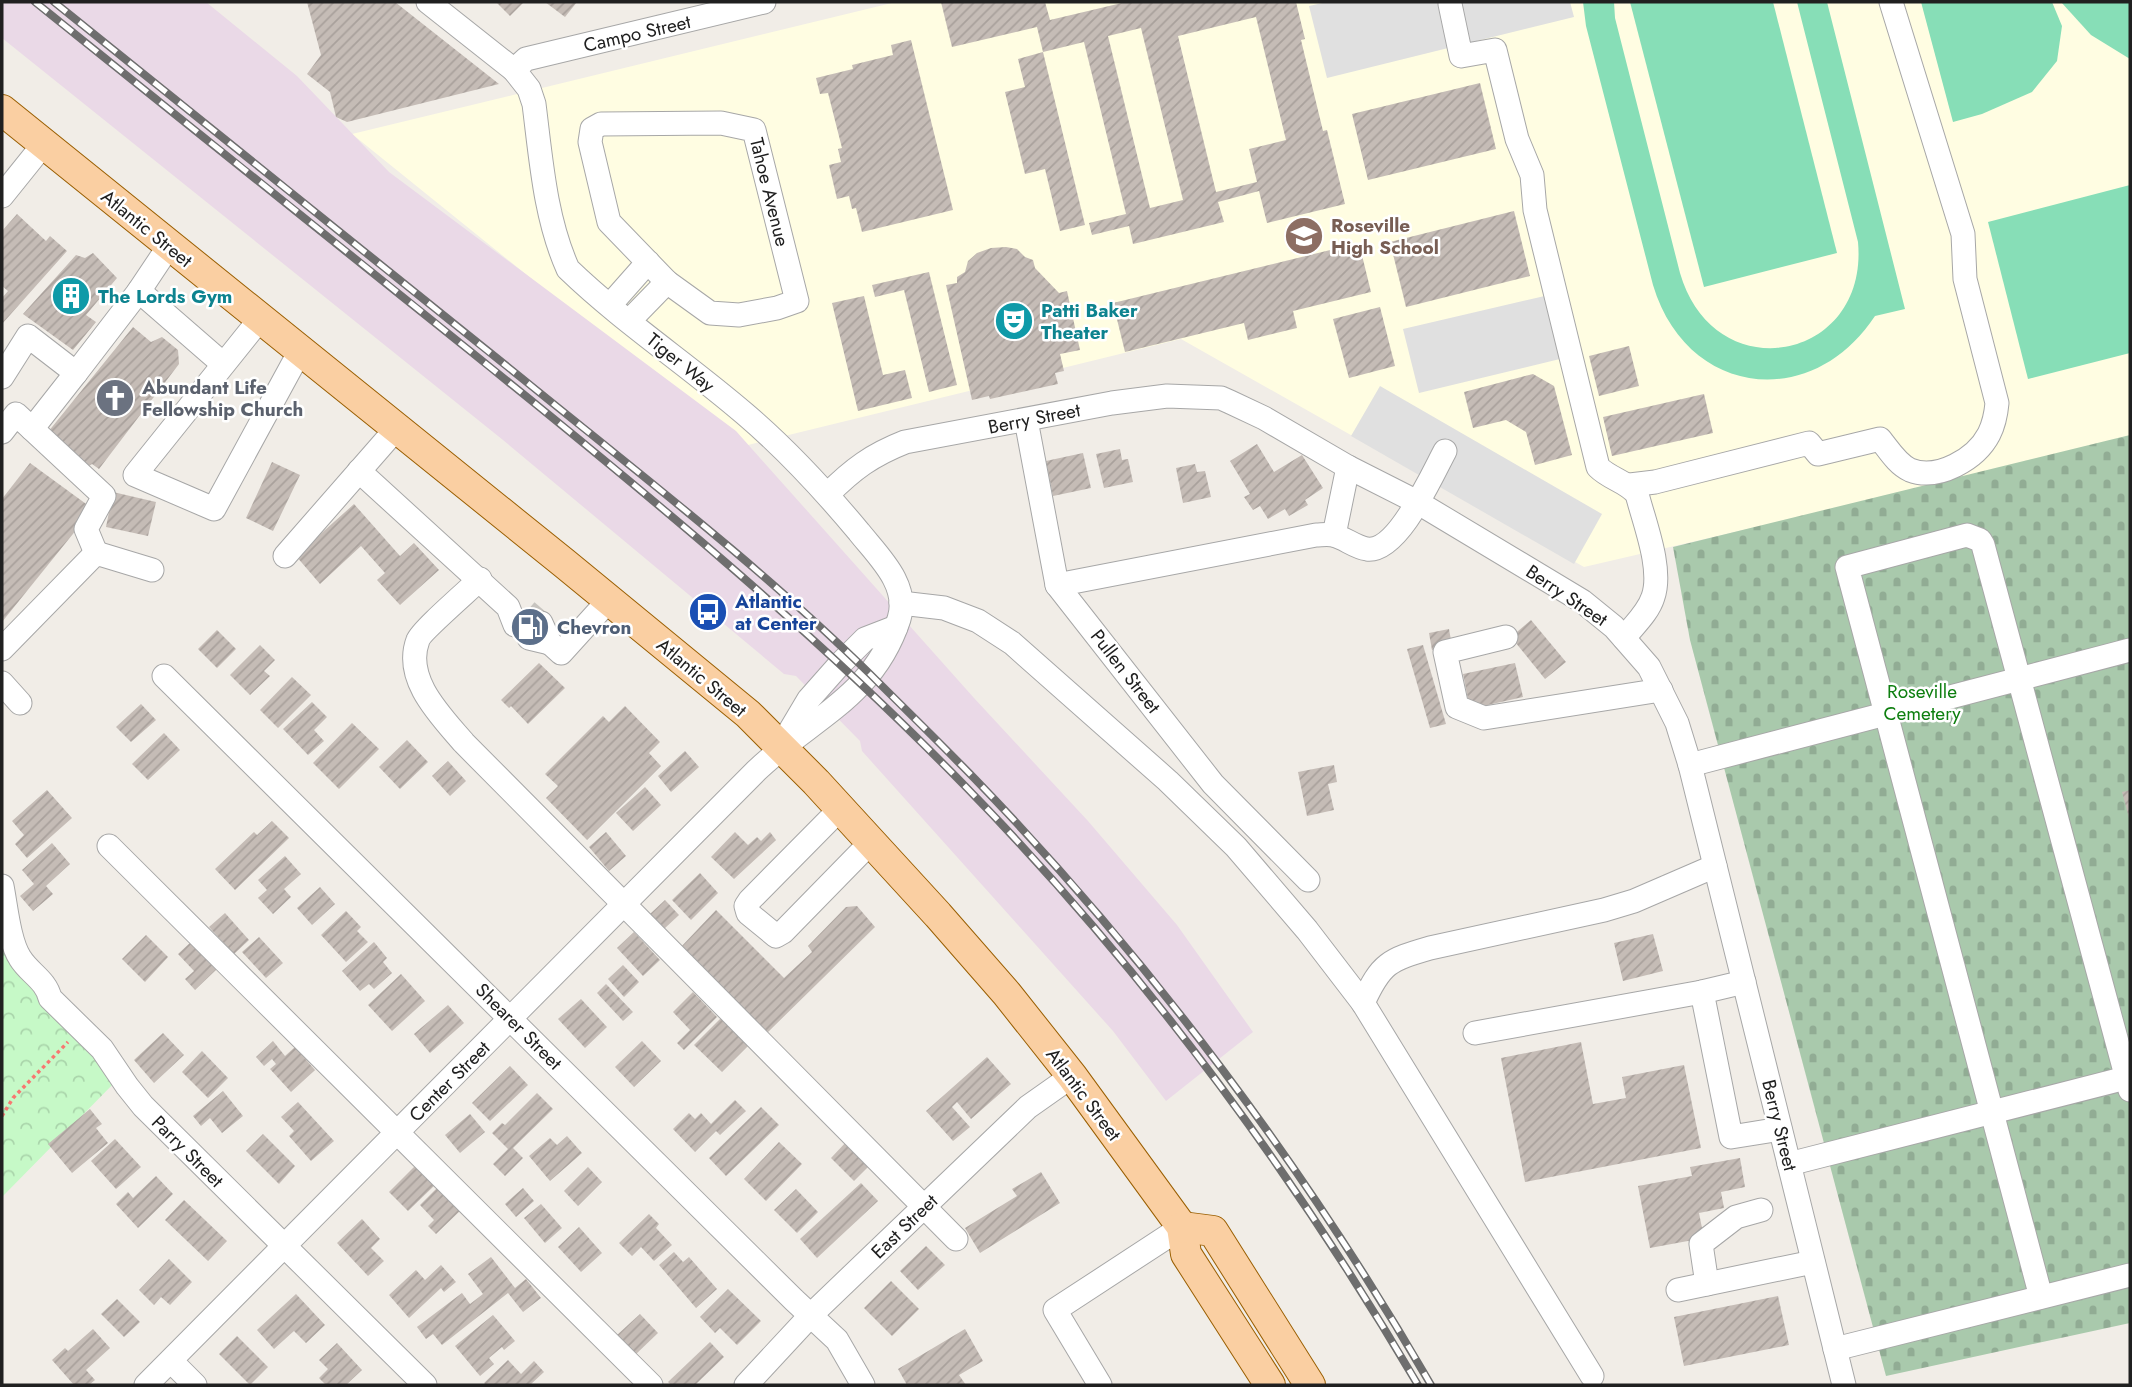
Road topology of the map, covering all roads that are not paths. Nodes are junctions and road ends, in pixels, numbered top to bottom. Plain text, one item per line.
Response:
1 (428, 2) edge
2 (681, 2) edge
3 (765, 2) edge
4 (1891, 2) edge
5 (1450, 4) dead end
6 (702, 18) junction
7 (514, 70) junction
8 (2, 110) edge
9 (43, 145) junction
10 (2, 197) edge
11 (169, 246) junction
12 (648, 262) junction
13 (667, 282) junction
14 (139, 291) junction
15 (610, 306) junction
16 (260, 319) junction
17 (629, 321) junction
18 (300, 351) junction
19 (223, 364) junction
20 (76, 373) junction
21 (2, 377) edge
22 (13, 419) edge
23 (1026, 420) junction
24 (396, 429) junction
25 (1445, 451) dead end
26 (1348, 467) junction
27 (359, 471) junction
28 (135, 475) junction
29 (1630, 485) junction
30 (828, 494) junction
31 (104, 496) junction
32 (1417, 502) junction
33 (1335, 535) junction
34 (96, 553) junction
35 (285, 556) dead end
36 (152, 570) dead end
37 (480, 579) junction
38 (1057, 585) junction
39 (609, 600) junction
40 (901, 603) junction
41 (1506, 637) dead end
42 (1624, 638) junction
43 (2, 649) edge
44 (2130, 650) edge
45 (164, 676) dead end
46 (2020, 680) junction
47 (2, 683) edge
48 (1661, 690) junction
49 (20, 704) dead end
50 (1886, 715) junction
51 (781, 747) junction
52 (1690, 765) junction
53 (840, 808) junction
54 (871, 842) junction
55 (109, 846) dead end
56 (1715, 866) junction
57 (1308, 880) dead end
58 (2, 886) edge
59 (625, 904) junction
60 (1744, 982) junction
61 (1702, 992) junction
62 (1363, 1003) junction
63 (511, 1018) junction
64 (1475, 1033) dead end
65 (1072, 1076) junction
66 (2129, 1082) edge
67 (1992, 1112) junction
68 (1780, 1129) junction
69 (398, 1131) junction
70 (1789, 1164) junction
71 (924, 1207) junction
72 (1761, 1210) dead end
73 (1182, 1227) junction
74 (956, 1239) dead end
75 (285, 1246) junction
76 (1813, 1262) junction
77 (2130, 1275) edge
78 (1707, 1284) junction
79 (1678, 1290) dead end
80 (2041, 1297) junction
81 (811, 1315) junction
82 (1835, 1349) junction
83 (171, 1361) junction
84 (1592, 1376) dead end
85 (146, 1385) edge
86 (195, 1385) edge
87 (425, 1385) edge
88 (651, 1385) edge
89 (746, 1385) edge
90 (863, 1385) edge
91 (1100, 1385) edge
92 (1270, 1385) edge
93 (1310, 1385) edge
94 (1844, 1385) edge

1 - 7 street
2 - 6 street
3 - 6 street, Campo Street
4 - 29 street
5 - 29 street
6 - 7 street, Campo Street
7 - 15 street, Tiger Way
8 - 9 main road, Atlantic Street
9 - 10 street
9 - 11 main road, Atlantic Street
11 - 14 street
11 - 16 main road, Atlantic Street
12 - 13 street, Tahoe Avenue
12 - 13 street, Tahoe Avenue
12 - 15 street
13 - 17 street
14 - 19 street
14 - 20 street
15 - 17 street, Tiger Way
16 - 18 main road, Atlantic Street
16 - 19 street
17 - 30 street, Tiger Way
18 - 24 main road, Atlantic Street
18 - 28 street
19 - 28 street
20 - 21 street
20 - 22 street
22 - 31 street
23 - 26 street, Berry Street
23 - 30 street, Berry Street
23 - 38 street, Pullen Street
24 - 27 street
24 - 39 main road, Atlantic Street
25 - 32 street
26 - 32 street, Berry Street
26 - 33 street
27 - 35 street
27 - 37 street
28 - 31 street
29 - 42 street
30 - 40 street, Tiger Way
31 - 34 street
32 - 33 street
32 - 42 street, Berry Street
33 - 38 street
34 - 36 street
34 - 43 street
37 - 39 street
37 - 59 street
38 - 57 street, Pullen Street
39 - 51 main road, Atlantic Street
40 - 51 street
40 - 62 street
41 - 48 street
42 - 48 street, Berry Street
44 - 46 street
45 - 63 street, Shearer Street
46 - 50 street
46 - 50 street
46 - 66 street
47 - 49 street
48 - 52 street, Berry Street
50 - 52 street
50 - 67 street
51 - 53 main road, Atlantic Street
51 - 59 street, Center Street
52 - 56 street, Berry Street
53 - 54 main road, Atlantic Street
53 - 54 street
54 - 65 main road, Atlantic Street
55 - 69 street
56 - 60 street, Berry Street
56 - 62 street
58 - 75 street, Parry Street
59 - 63 street, Center Street
59 - 71 street
60 - 61 street
60 - 68 street, Berry Street
61 - 64 street
61 - 68 street
62 - 84 street
63 - 69 street, Center Street
63 - 81 street, Shearer Street
65 - 71 street, East Street
65 - 73 main road, Atlantic Street
66 - 67 street
67 - 70 street
67 - 80 street
68 - 70 street, Berry Street
69 - 75 street, Center Street
69 - 88 street
70 - 76 street, Berry Street
71 - 74 street
71 - 81 street, East Street
72 - 78 street
73 - 91 street
73 - 92 main road, Atlantic Street
73 - 93 main road
75 - 83 street, Center Street
75 - 87 street, Parry Street
76 - 78 street
76 - 82 street, Berry Street
77 - 80 street
78 - 79 street
80 - 82 street
81 - 89 street, East Street
81 - 90 street, Shearer Street
82 - 94 street, Berry Street
83 - 85 street, Center Street
83 - 86 street

